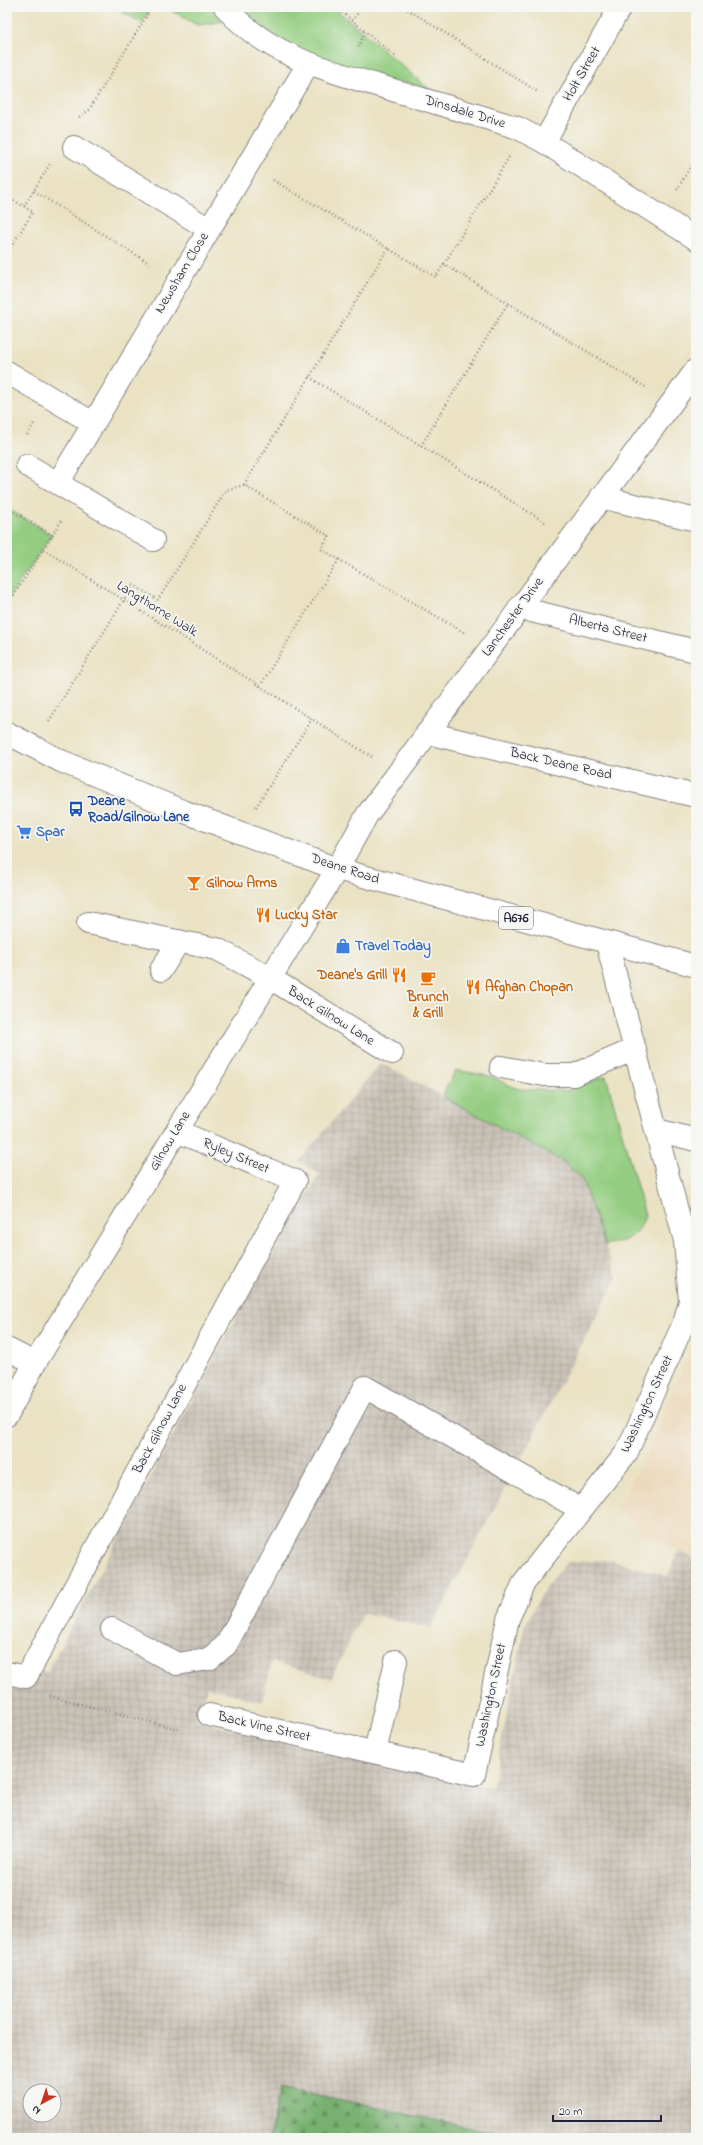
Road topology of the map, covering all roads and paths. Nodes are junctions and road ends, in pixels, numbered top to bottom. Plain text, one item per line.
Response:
1 (152, 7) edge
2 (225, 7) edge
3 (362, 7) edge
4 (404, 7) edge
5 (620, 7) edge
6 (352, 21) dead end
7 (308, 64) junction
8 (563, 108) junction
9 (76, 121) dead end
10 (524, 131) junction
11 (544, 142) junction
12 (74, 147) dead end
13 (696, 157) edge
14 (53, 160) dead end
15 (247, 165) junction
16 (34, 191) junction
17 (7, 196) edge
18 (24, 206) junction
19 (662, 217) junction
20 (209, 229) junction
21 (696, 239) edge
22 (388, 248) junction
23 (7, 253) edge
24 (444, 264) junction
25 (178, 281) junction
26 (508, 303) junction
27 (7, 372) edge
28 (695, 374) edge
29 (309, 377) junction
30 (50, 398) junction
31 (671, 403) junction
32 (93, 423) junction
33 (26, 437) dead end
34 (421, 446) junction
35 (27, 466) dead end
36 (58, 483) junction
37 (244, 485) junction
38 (78, 495) junction
39 (601, 497) junction
40 (7, 508) edge
41 (696, 520) edge
42 (52, 535) junction
43 (571, 537) junction
44 (152, 540) dead end
45 (43, 549) junction
46 (339, 559) junction
47 (123, 600) junction
48 (7, 606) edge
49 (519, 608) junction
50 (490, 648) junction
51 (696, 651) edge
52 (260, 686) junction
53 (312, 719) junction
54 (7, 733) edge
55 (427, 733) junction
56 (34, 746) junction
57 (398, 773) junction
58 (696, 796) edge
59 (240, 832) junction
60 (337, 869) junction
61 (88, 923) dead end
62 (179, 941) junction
63 (607, 943) junction
64 (696, 966) edge
65 (161, 970) dead end
66 (270, 978) junction
67 (635, 1049) junction
68 (392, 1053) dead end
69 (500, 1067) dead end
70 (656, 1130) junction
71 (177, 1131) junction
72 (696, 1140) edge
73 (295, 1181) joint
74 (7, 1349) edge
75 (34, 1363) junction
76 (7, 1415) edge
77 (580, 1510) junction
78 (112, 1629) dead end
79 (396, 1661) dead end
80 (16, 1675) edge
81 (209, 1715) joint
82 (375, 1752) junction
83 (474, 1775) joint

1 - 9 path
2 - 7 street, Dinsdale Drive
3 - 6 path
4 - 8 path
5 - 8 street, Holt Street
7 - 10 street, Dinsdale Drive
7 - 15 street, Newsham Close
8 - 11 street, Holt Street
10 - 11 street, Dinsdale Drive
10 - 24 path
11 - 19 street, Dinsdale Drive
12 - 20 street
13 - 19 path
14 - 16 path
15 - 20 street, Newsham Close
15 - 22 path
16 - 18 path
16 - 25 path
17 - 18 path
18 - 23 path
19 - 21 street, Dinsdale Drive
20 - 25 street, Newsham Close
22 - 24 path
22 - 29 path
24 - 26 path
25 - 32 street, Newsham Close
26 - 31 path
26 - 34 path
27 - 30 street
28 - 31 street, Lanchester Drive
29 - 34 path
29 - 37 path
30 - 32 street
30 - 33 path
31 - 39 street, Lanchester Drive
32 - 36 street, Newsham Close
34 - 43 path
35 - 36 street
36 - 38 street
37 - 46 path
37 - 47 path
38 - 42 path
38 - 44 street
39 - 41 street
39 - 43 street, Lanchester Drive
40 - 42 path
42 - 45 path
43 - 49 street, Lanchester Drive
45 - 47 path, Langthorne Walk
45 - 48 path
46 - 50 path
46 - 52 path
47 - 52 path, Langthorne Walk
47 - 56 path
49 - 50 street, Lanchester Drive
49 - 51 street, Alberta Street
50 - 55 street, Lanchester Drive
52 - 53 path, Langthorne Walk
53 - 57 path, Langthorne Walk
53 - 59 path
54 - 56 street, Deane Road / A676
55 - 57 street, Lanchester Drive
55 - 58 street, Back Deane Road
56 - 59 street, Deane Road / A676
57 - 60 street, Lanchester Drive
59 - 60 street, Deane Road / A676
60 - 63 street, Deane Road / A676
60 - 66 street, Gilnow Lane
61 - 62 street, Back Gilnow Lane
62 - 65 street
62 - 66 street, Back Gilnow Lane
63 - 64 street, Deane Road / A676
63 - 67 street, Washington Street
66 - 68 street, Back Gilnow Lane
66 - 71 street, Gilnow Lane
67 - 69 street
67 - 70 street, Washington Street
70 - 72 street
70 - 77 street, Washington Street
71 - 73 street, Ryley Street
71 - 75 street, Gilnow Lane
73 - 80 street, Back Gilnow Lane
74 - 75 street
75 - 76 street, Gilnow Lane
77 - 78 street
77 - 83 street, Washington Street
79 - 82 street
80 - 81 path, Back Vine Street
81 - 82 street, Back Vine Street
82 - 83 street, Back Vine Street

